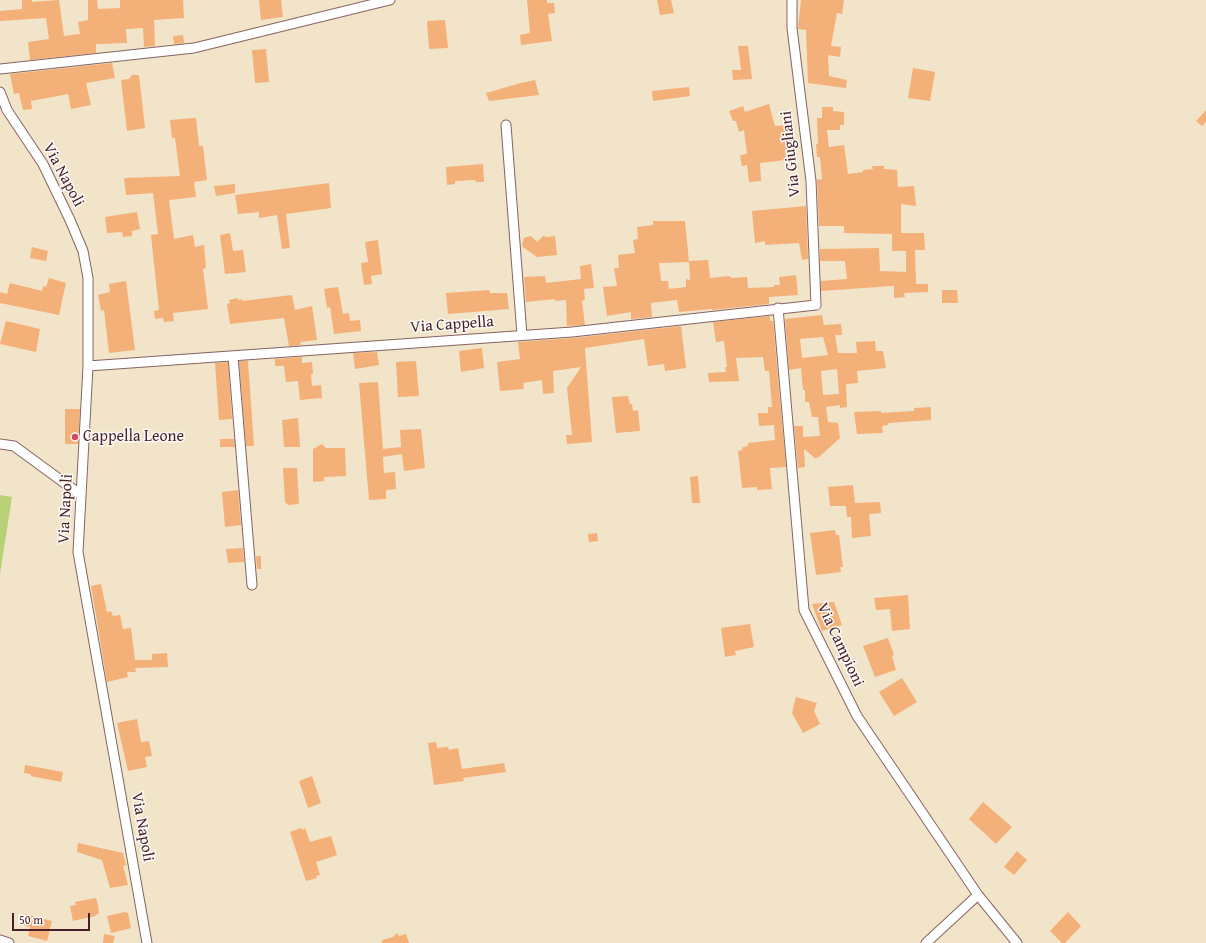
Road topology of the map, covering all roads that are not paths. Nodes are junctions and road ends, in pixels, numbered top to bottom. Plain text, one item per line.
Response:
1 (390, 0) edge
2 (792, 0) edge
3 (0, 69) edge
4 (0, 92) edge
5 (506, 125) dead end
6 (816, 305) joint
7 (778, 308) junction
8 (522, 335) junction
9 (232, 356) junction
10 (88, 366) junction
11 (0, 444) edge
12 (81, 495) junction
13 (252, 585) dead end
14 (978, 895) junction
15 (0, 940) edge
16 (9, 943) edge
17 (147, 943) edge
18 (926, 943) edge
19 (1017, 943) edge

1 - 3 street
2 - 6 street, Via Giugliani
4 - 10 street, Via Napoli
5 - 8 street
6 - 7 street, Via Cappella
7 - 8 street, Via Cappella
7 - 14 street, Via Campioni
8 - 9 street, Via Cappella
9 - 10 street, Via Cappella
9 - 13 street
10 - 12 street, Via Napoli
11 - 12 street
12 - 17 street, Via Napoli
14 - 18 street
14 - 19 street, Via Campioni
15 - 16 street

